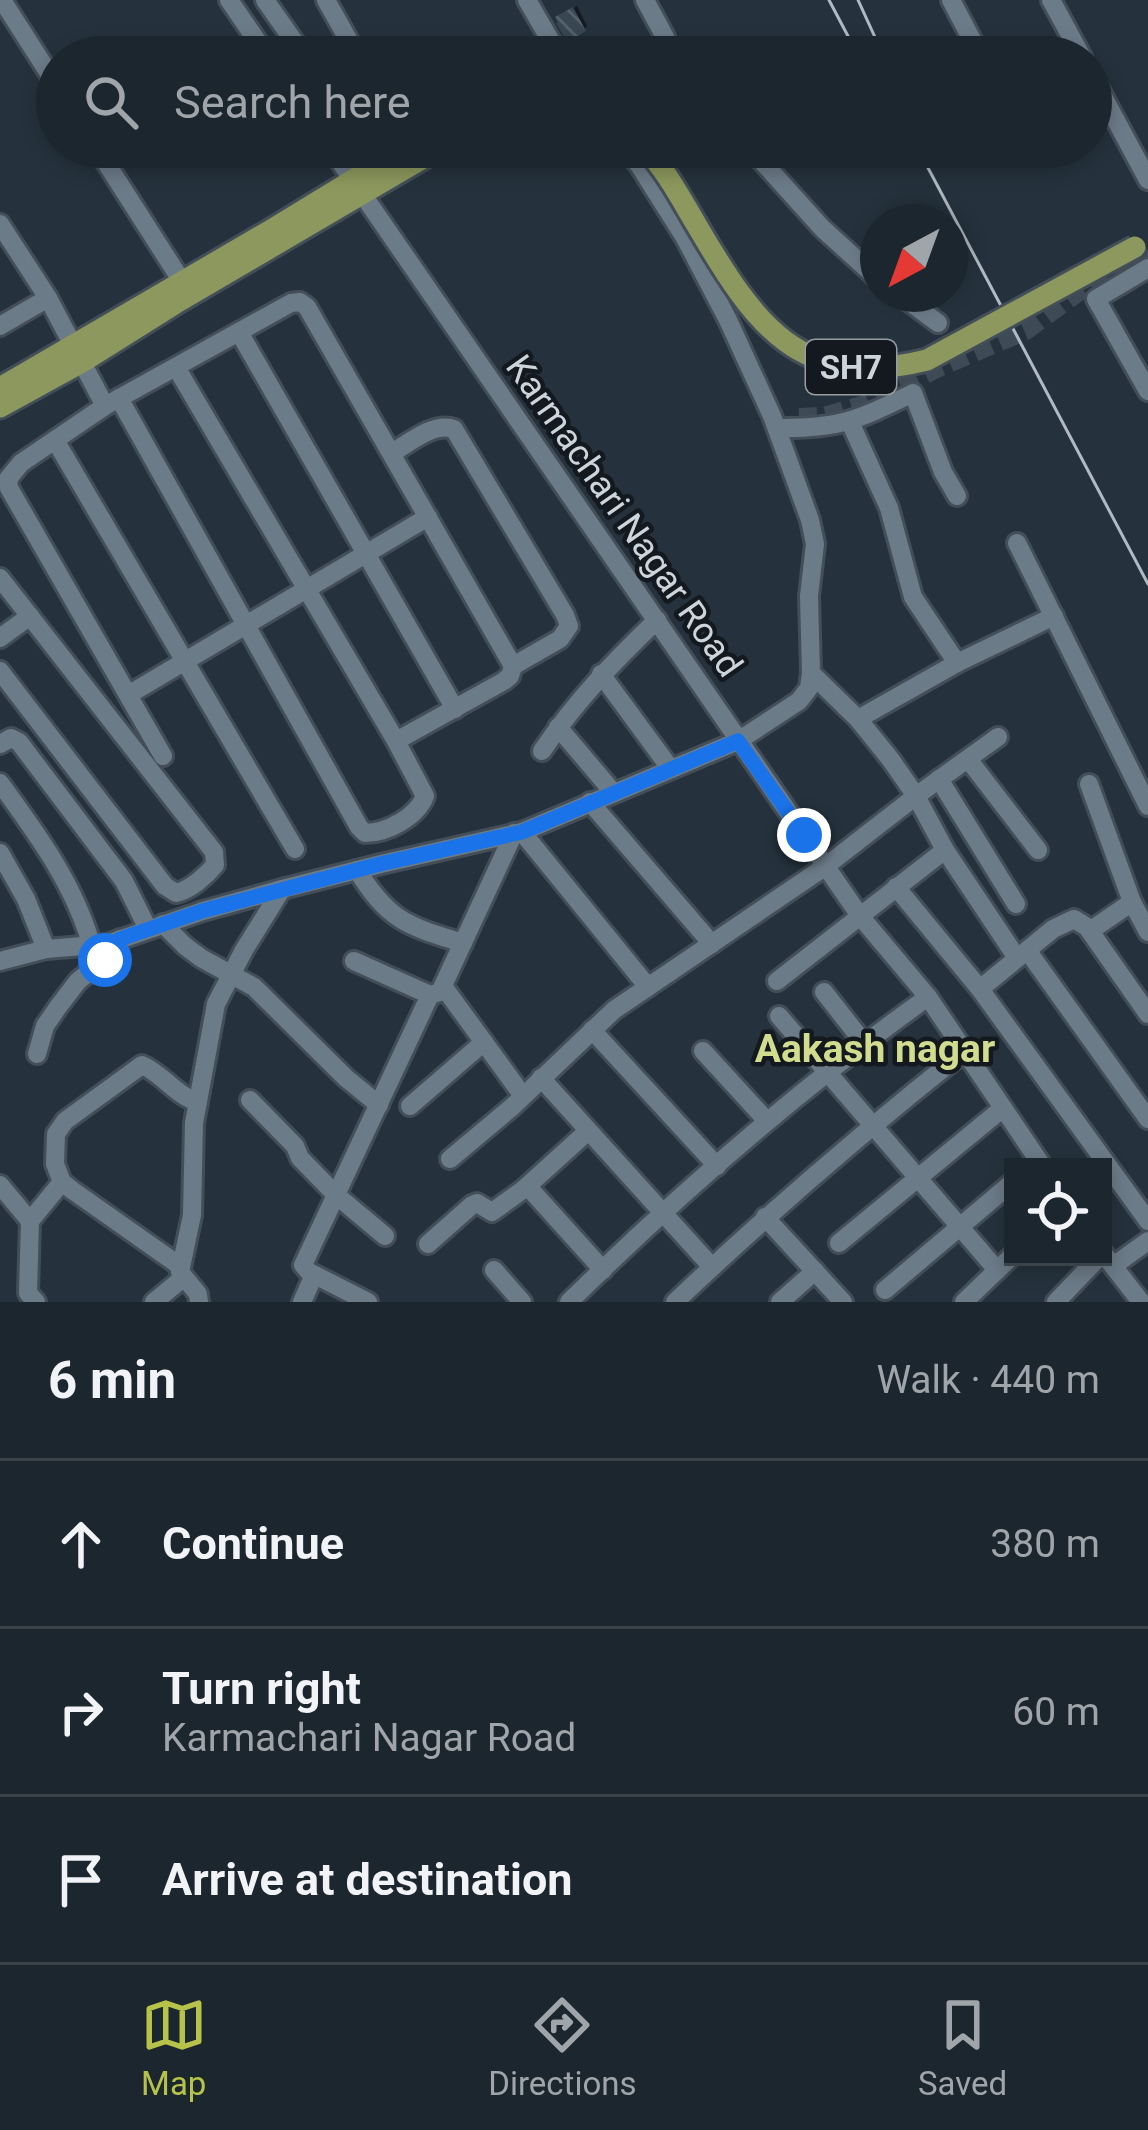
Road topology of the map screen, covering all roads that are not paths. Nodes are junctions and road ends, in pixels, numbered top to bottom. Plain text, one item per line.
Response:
1 (2, 0) edge
2 (229, 0) edge
3 (265, 0) edge
4 (326, 0) edge
5 (527, 0) edge
6 (645, 0) edge
7 (951, 0) edge
8 (1051, 0) edge
9 (254, 36) edge
10 (290, 36) edge
11 (345, 36) edge
12 (548, 36) edge
13 (664, 36) edge
14 (970, 36) edge
15 (1071, 36) edge
16 (36, 53) edge
17 (1112, 113) edge
18 (109, 168) edge
19 (345, 168) edge
20 (380, 168) edge
21 (396, 168) edge
22 (641, 168) edge
23 (663, 168) edge
24 (768, 168) edge
25 (1148, 181) edge
26 (357, 186) junction
27 (0, 224) edge
28 (1148, 239) edge
29 (860, 262) edge
30 (1148, 268) edge
31 (186, 288) junction
32 (48, 298) junction
33 (924, 312) edge
34 (938, 322) dead end
35 (0, 326) edge
36 (238, 332) junction
37 (77, 353) junction
38 (176, 367) junction
39 (0, 388) edge
40 (1148, 391) edge
41 (112, 402) junction
42 (0, 407) edge
43 (799, 417) tunnel mouth
44 (774, 422) junction
45 (850, 422) junction
46 (55, 440) junction
47 (392, 453) junction
48 (957, 496) dead end
49 (428, 517) junction
50 (1017, 543) dead end
51 (364, 555) junction
52 (0, 578) edge
53 (306, 589) junction
54 (30, 616) junction
55 (1054, 616) junction
56 (657, 620) junction
57 (245, 624) junction
58 (0, 638) edge
59 (184, 661) junction
60 (957, 663) junction
61 (513, 666) junction
62 (0, 671) edge
63 (811, 673) junction
64 (602, 674) junction
65 (128, 695) junction
66 (455, 709) junction
67 (858, 719) junction
68 (558, 727) junction
69 (998, 737) dead end
70 (395, 741) junction
71 (738, 741) junction
72 (0, 744) edge
73 (542, 751) dead end
74 (164, 756) dead end
75 (31, 758) junction
76 (968, 759) junction
77 (670, 768) junction
78 (940, 779) junction
79 (0, 781) edge
80 (1089, 784) dead end
81 (613, 792) junction
82 (916, 796) junction
83 (590, 802) junction
84 (1148, 806) edge
85 (518, 833) junction
86 (295, 849) dead end
87 (945, 850) junction
88 (1038, 850) dead end
89 (0, 853) edge
90 (826, 866) junction
91 (357, 870) junction
92 (896, 887) junction
93 (282, 890) junction
94 (1132, 902) junction
95 (1016, 904) dead end
96 (860, 916) junction
97 (156, 927) junction
98 (1090, 931) junction
99 (1148, 932) edge
100 (120, 939) junction
101 (463, 943) junction
102 (712, 944) junction
103 (88, 947) junction
104 (46, 949) junction
105 (1022, 954) junction
106 (0, 961) edge
107 (354, 961) dead end
108 (89, 970) junction
109 (231, 973) junction
110 (777, 981) dead end
111 (648, 986) junction
112 (980, 989) junction
113 (436, 990) junction
114 (824, 992) dead end
115 (928, 998) junction
116 (1148, 1014) edge
117 (779, 1016) dead end
118 (592, 1030) junction
119 (484, 1042) junction
120 (864, 1043) junction
121 (703, 1051) dead end
122 (965, 1051) junction
123 (37, 1054) dead end
124 (828, 1072) junction
125 (541, 1078) junction
126 (523, 1096) junction
127 (250, 1100) dead end
128 (198, 1102) junction
129 (380, 1105) junction
130 (410, 1106) dead end
131 (1003, 1108) junction
132 (1148, 1119) edge
133 (767, 1121) junction
134 (873, 1125) junction
135 (588, 1131) junction
136 (1034, 1158) edge
137 (450, 1159) dead end
138 (718, 1166) junction
139 (917, 1177) junction
140 (62, 1181) junction
141 (0, 1185) edge
142 (524, 1189) junction
143 (1004, 1190) edge
144 (336, 1196) junction
145 (664, 1215) junction
146 (765, 1217) junction
147 (30, 1221) junction
148 (1148, 1221) edge
149 (959, 1227) junction
150 (385, 1236) dead end
151 (1148, 1241) edge
152 (839, 1243) dead end
153 (428, 1244) dead end
154 (1112, 1256) edge
155 (1004, 1263) edge
156 (1097, 1266) edge
157 (1110, 1266) edge
158 (712, 1267) junction
159 (494, 1270) dead end
160 (603, 1270) junction
161 (997, 1270) junction
162 (814, 1271) junction
163 (181, 1272) junction
164 (314, 1275) junction
165 (885, 1290) dead end
166 (1137, 1300) edge
167 (36, 1302) edge
168 (154, 1302) edge
169 (199, 1302) edge
170 (302, 1302) edge
171 (368, 1302) edge
172 (522, 1302) edge
173 (569, 1302) edge
174 (675, 1302) edge
175 (780, 1302) edge
176 (843, 1302) edge
177 (964, 1302) edge
178 (1056, 1302) edge

1 - 16 street
2 - 9 street
3 - 10 street
4 - 11 street
5 - 12 street
6 - 13 street
7 - 14 street
8 - 15 street
17 - 25 street
18 - 31 street
19 - 26 street, Karmachari Nagar Road
20 - 26 main road
21 - 26 main road
22 - 44 street
23 - 28 main road, SH7, bridge
24 - 29 street
26 - 31 main road
26 - 56 street, Karmachari Nagar Road
27 - 32 street
30 - 40 street
31 - 37 main road
32 - 35 street
32 - 37 street
33 - 34 street
36 - 38 street
36 - 47 street
36 - 51 street
37 - 39 main road
37 - 41 street
37 - 42 main road
38 - 41 street
38 - 53 street
41 - 46 street
41 - 57 street
43 - 44 street
44 - 45 street
44 - 63 street
45 - 48 street
45 - 60 street
46 - 59 street
46 - 65 street
47 - 49 street
47 - 61 street
49 - 51 street
49 - 61 street
50 - 55 street
51 - 53 street
51 - 66 street
52 - 54 street
53 - 57 street
53 - 70 street
54 - 58 street
54 - 62 street
55 - 60 street
55 - 84 street
56 - 64 street
56 - 71 street, Karmachari Nagar Road
57 - 59 street
57 - 70 street
59 - 65 street
59 - 86 street
60 - 67 street
61 - 66 street
63 - 67 street
63 - 71 street
64 - 68 street
64 - 77 street
65 - 74 street
66 - 70 street
67 - 82 street
68 - 73 street
68 - 81 street
69 - 76 street
71 - 77 street
71 - 90 street, Karmachari Nagar Road
72 - 75 street
75 - 79 street
75 - 97 street
76 - 78 street
76 - 88 street
77 - 81 street
78 - 82 street
78 - 95 street
79 - 103 street
80 - 94 street
81 - 83 street
82 - 87 street
82 - 90 street
83 - 85 street
83 - 102 street
85 - 91 street
85 - 101 street
85 - 111 street
87 - 92 street
87 - 105 street
89 - 104 street
90 - 96 street, Karmachari Nagar Road
90 - 102 street
91 - 93 street
91 - 101 street
92 - 96 street
92 - 112 street
93 - 97 street
93 - 109 street
94 - 98 street
94 - 99 street
96 - 110 street
96 - 115 street, Karmachari Nagar Road
97 - 100 street
97 - 109 street
98 - 105 street
98 - 116 street
100 - 103 street
100 - 108 street
101 - 113 street
102 - 111 street
103 - 104 street
103 - 108 street
104 - 106 street
105 - 112 street
105 - 132 street
107 - 113 street
108 - 123 street
109 - 128 street
109 - 129 street
111 - 118 street
112 - 148 street
113 - 119 street
113 - 129 street
114 - 120 street
115 - 120 street
115 - 122 street, Karmachari Nagar Road
117 - 124 street
118 - 125 street
118 - 138 street
119 - 126 street
119 - 130 street
120 - 124 street
121 - 133 street
122 - 131 street, Karmachari Nagar Road
122 - 134 street
124 - 133 street
124 - 134 street
125 - 126 street
125 - 135 street
126 - 137 street
127 - 144 street
128 - 140 street
128 - 163 street
129 - 144 street
131 - 136 street, Karmachari Nagar Road
131 - 139 street
133 - 138 street
134 - 139 street
134 - 146 street
135 - 142 street
135 - 145 street
138 - 145 street
139 - 149 street
139 - 152 street
140 - 147 street
140 - 163 street
141 - 147 street
142 - 153 street
142 - 160 street
143 - 149 street
144 - 150 street
144 - 164 street
145 - 158 street
145 - 160 street
146 - 158 street
146 - 162 street
147 - 167 street
149 - 161 street
149 - 165 street
151 - 154 street
155 - 161 street
156 - 178 street
157 - 166 street
158 - 174 street
159 - 172 street
160 - 173 street
161 - 177 street
162 - 175 street
162 - 176 street
163 - 168 street
163 - 169 street
164 - 170 street
164 - 171 street

